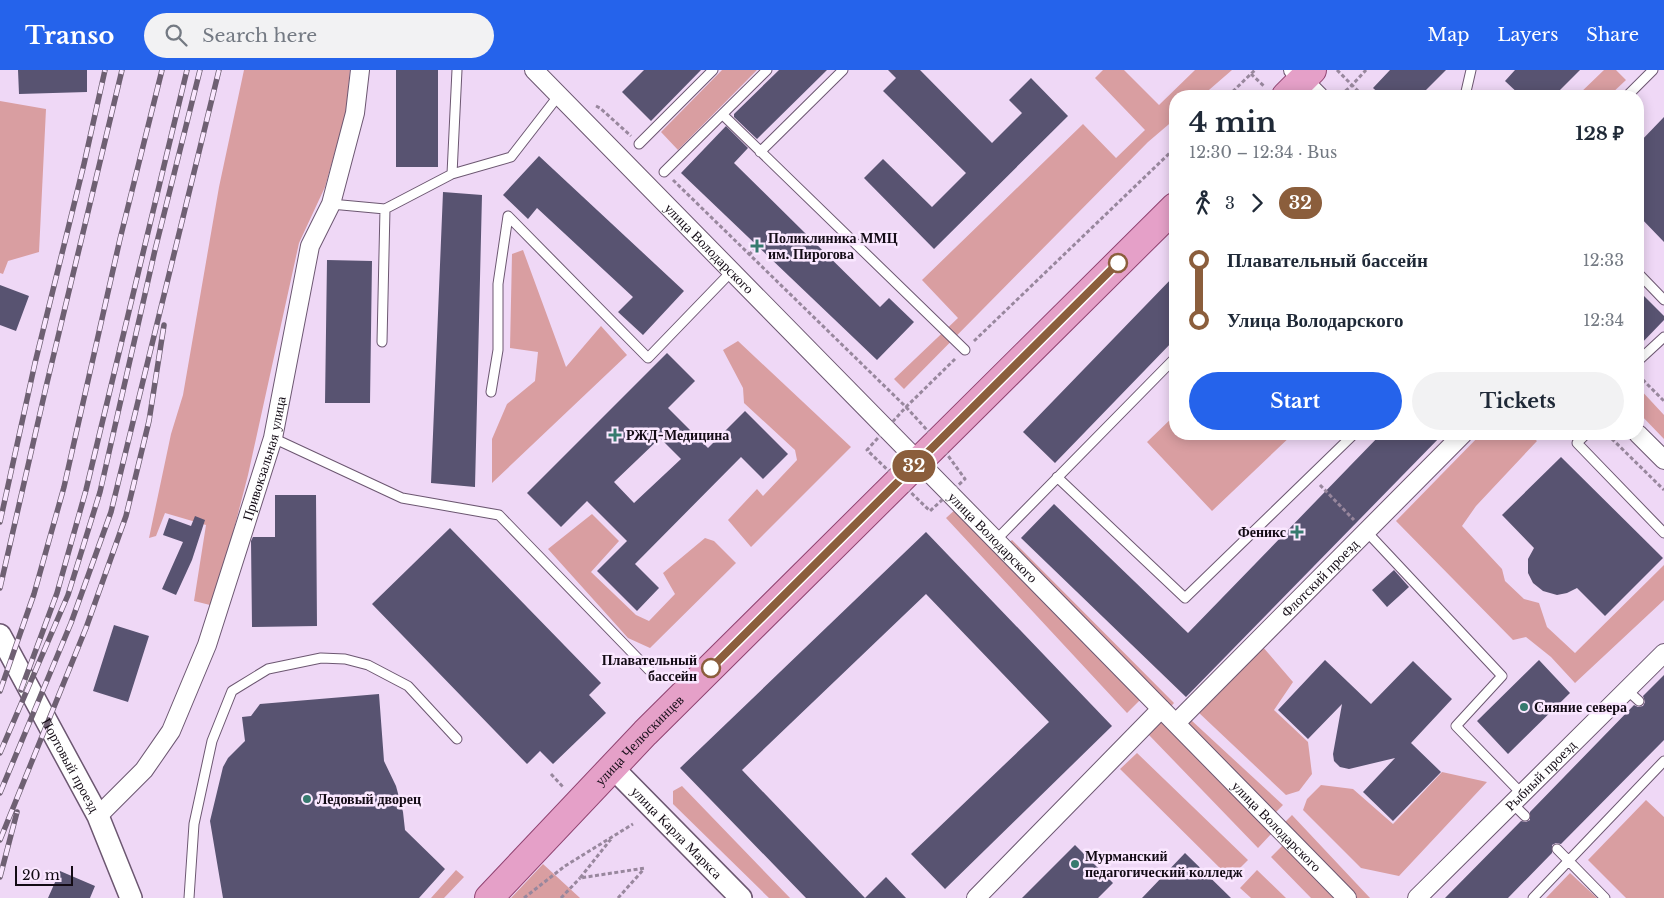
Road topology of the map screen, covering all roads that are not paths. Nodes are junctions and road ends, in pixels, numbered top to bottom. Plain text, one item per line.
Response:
1 (360, 70) edge
2 (457, 70) edge
3 (534, 70) edge
4 (713, 70) edge
5 (768, 70) edge
6 (843, 70) edge
7 (1471, 70) edge
8 (1653, 70) edge
9 (1466, 90) edge
10 (1633, 90) edge
11 (559, 95) junction
12 (723, 115) junction
13 (639, 144) dead end
14 (760, 152) junction
15 (664, 172) dead end
16 (452, 174) junction
17 (331, 204) junction
18 (385, 209) junction
19 (1169, 213) edge
20 (732, 271) junction
21 (1644, 279) edge
22 (1664, 300) edge
23 (1664, 337) edge
24 (382, 342) dead end
25 (964, 350) dead end
26 (1644, 355) edge
27 (1169, 364) edge
28 (492, 392) dead end
29 (273, 438) junction
30 (1348, 440) edge
31 (1458, 440) edge
32 (1580, 440) edge
33 (1644, 440) edge
34 (1664, 460) edge
35 (918, 462) junction
36 (1057, 477) junction
37 (1366, 531) junction
38 (1664, 533) edge
39 (996, 540) junction
40 (0, 635) edge
41 (1664, 654) edge
42 (649, 670) dead end
43 (1161, 709) junction
44 (1176, 723) junction
45 (457, 739) dead end
46 (1664, 761) edge
47 (612, 768) junction
48 (1517, 798) junction
49 (98, 816) junction
50 (1525, 816) dead end
51 (1557, 849) dead end
52 (1568, 861) junction
53 (131, 898) edge
54 (189, 898) edge
55 (490, 898) edge
56 (741, 898) edge
57 (976, 898) edge
58 (1347, 898) edge
59 (1417, 898) edge
60 (1533, 898) edge
61 (1604, 898) edge

1 - 17 street, Привокзальная улица
2 - 16 lane
3 - 11 street, улица Володарского
4 - 13 lane
5 - 12 lane
6 - 14 lane
7 - 9 lane
8 - 10 lane
11 - 16 lane
11 - 20 street, улица Володарского
12 - 14 lane
12 - 15 lane
14 - 25 lane
16 - 18 lane
17 - 18 lane
17 - 29 street, Привокзальная улица
18 - 24 lane
19 - 35 main road, улица Челюскинцев
20 - 28 lane
20 - 35 street, улица Володарского
21 - 22 lane
23 - 26 lane
27 - 36 lane
29 - 42 lane
29 - 49 street, Привокзальная улица
30 - 36 lane
31 - 37 street, Флотский проезд
32 - 38 lane
33 - 34 street
35 - 39 street, улица Володарского
35 - 47 main road, улица Челюскинцев
36 - 39 lane
37 - 44 street, Флотский проезд
37 - 48 lane
39 - 43 street, улица Володарского
40 - 49 street, Портовый проезд
41 - 48 street, Рыбный проезд
43 - 44 street, улица Володарского
43 - 57 street
44 - 58 street, улица Володарского
45 - 54 lane
46 - 52 lane
47 - 55 main road, улица Челюскинцев
47 - 56 street, улица Карла Маркса
48 - 50 lane
48 - 59 street, Рыбный проезд
49 - 53 street, Портовый проезд
51 - 52 lane
52 - 60 lane
52 - 61 lane

